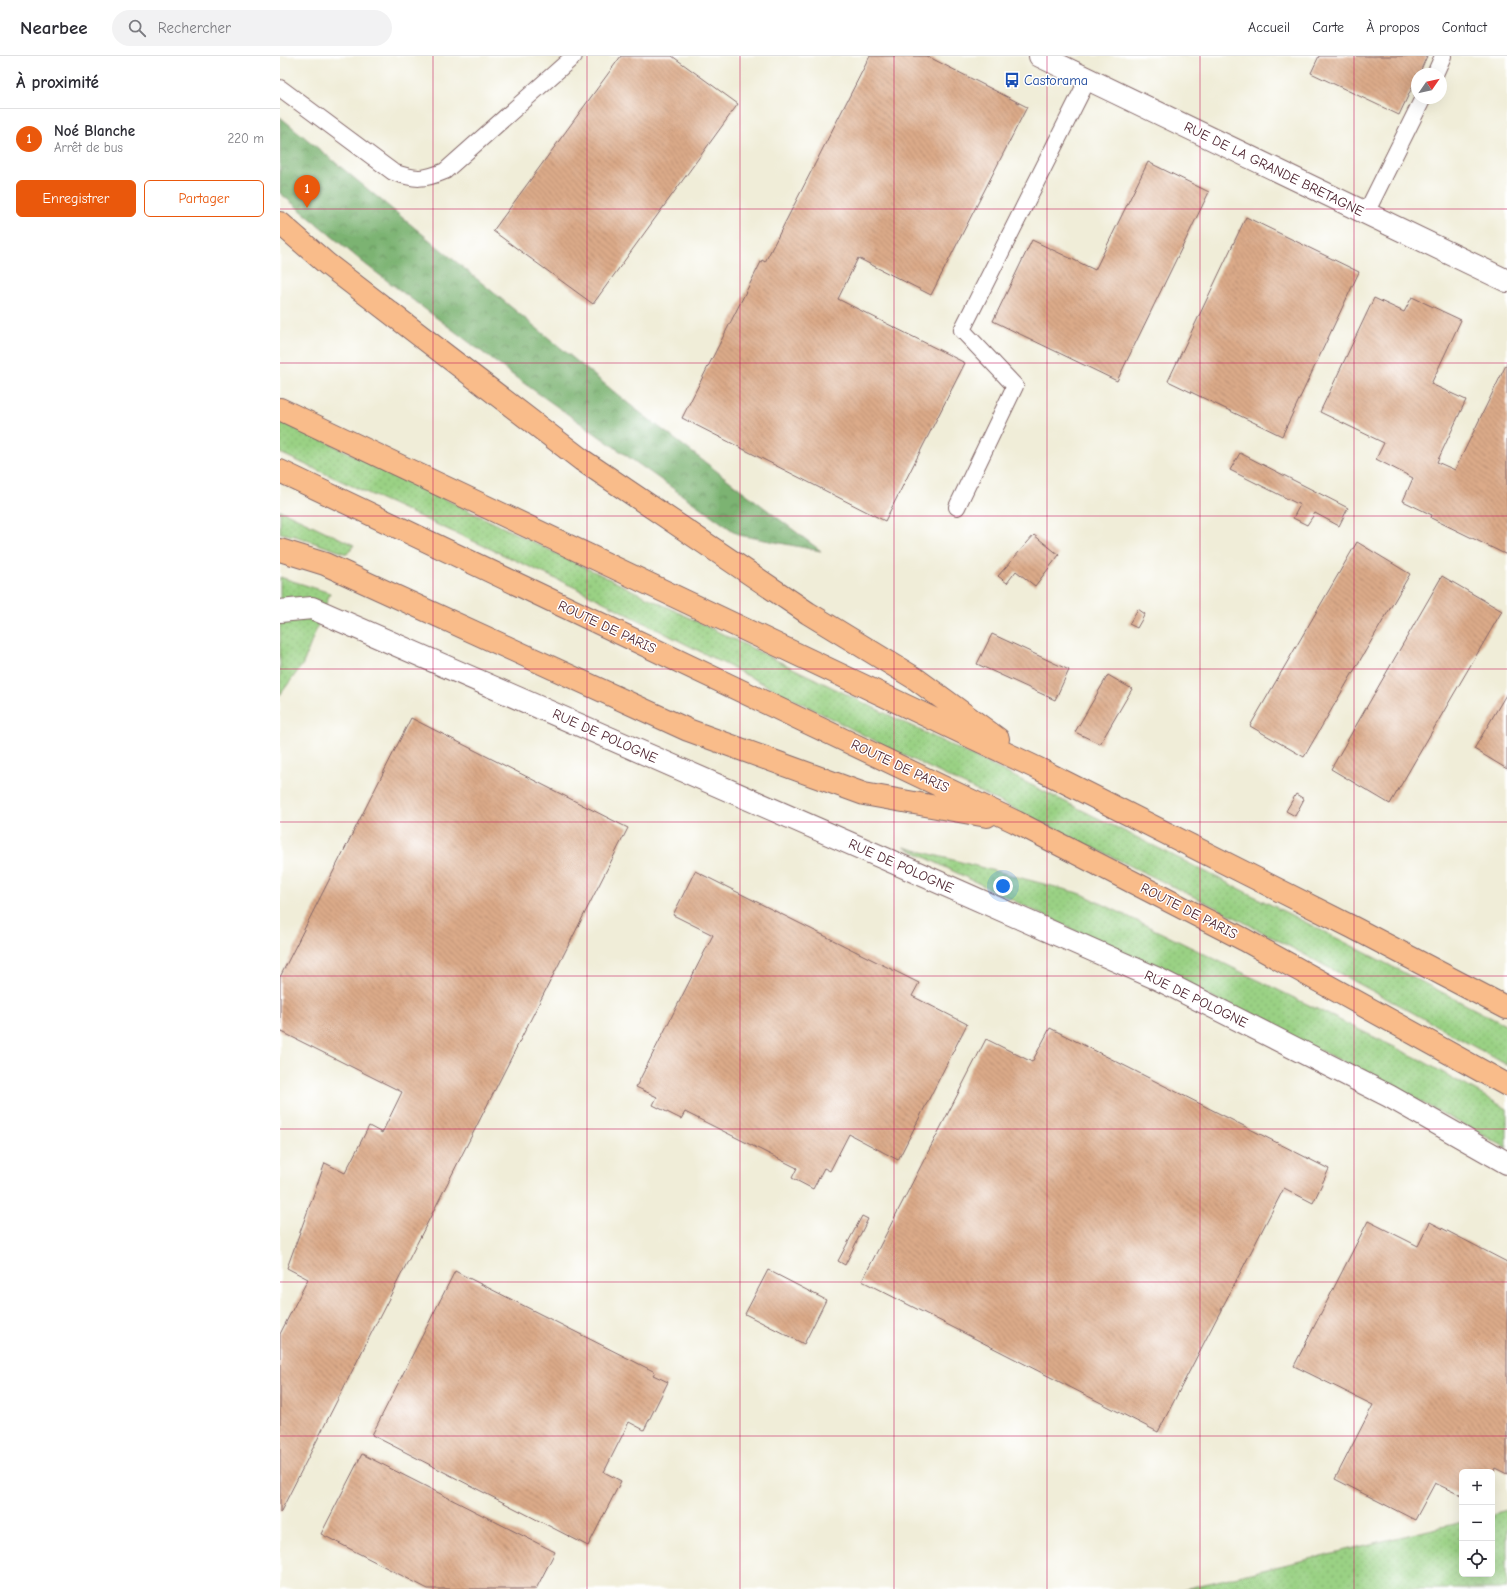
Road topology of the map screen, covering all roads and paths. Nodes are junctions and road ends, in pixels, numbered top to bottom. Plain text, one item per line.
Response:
1 (574, 56) edge
2 (1040, 56) edge
3 (1443, 56) edge
4 (1067, 62) edge
5 (1438, 68) edge
6 (1088, 79) junction
7 (280, 88) edge
8 (1420, 104) edge
9 (1366, 213) junction
10 (280, 223) edge
11 (1507, 281) edge
12 (280, 409) edge
13 (280, 471) edge
14 (957, 507) dead end
15 (280, 550) edge
16 (280, 611) edge
17 (1041, 770) junction
18 (1016, 822) junction
19 (1507, 1008) edge
20 (1507, 1085) edge
21 (1507, 1163) edge

1 - 7 lane
2 - 4 street, RUE DE LA GRANDE BRETAGNE
3 - 5 lane
4 - 6 street, RUE DE LA GRANDE BRETAGNE
6 - 9 street, RUE DE LA GRANDE BRETAGNE
6 - 14 lane
8 - 9 lane
9 - 11 street, RUE DE LA GRANDE BRETAGNE
10 - 17 main road
12 - 17 main road
13 - 18 main road, ROUTE DE PARIS
15 - 18 main road
16 - 21 street, RUE DE POLOGNE
17 - 19 main road
18 - 20 main road, ROUTE DE PARIS

